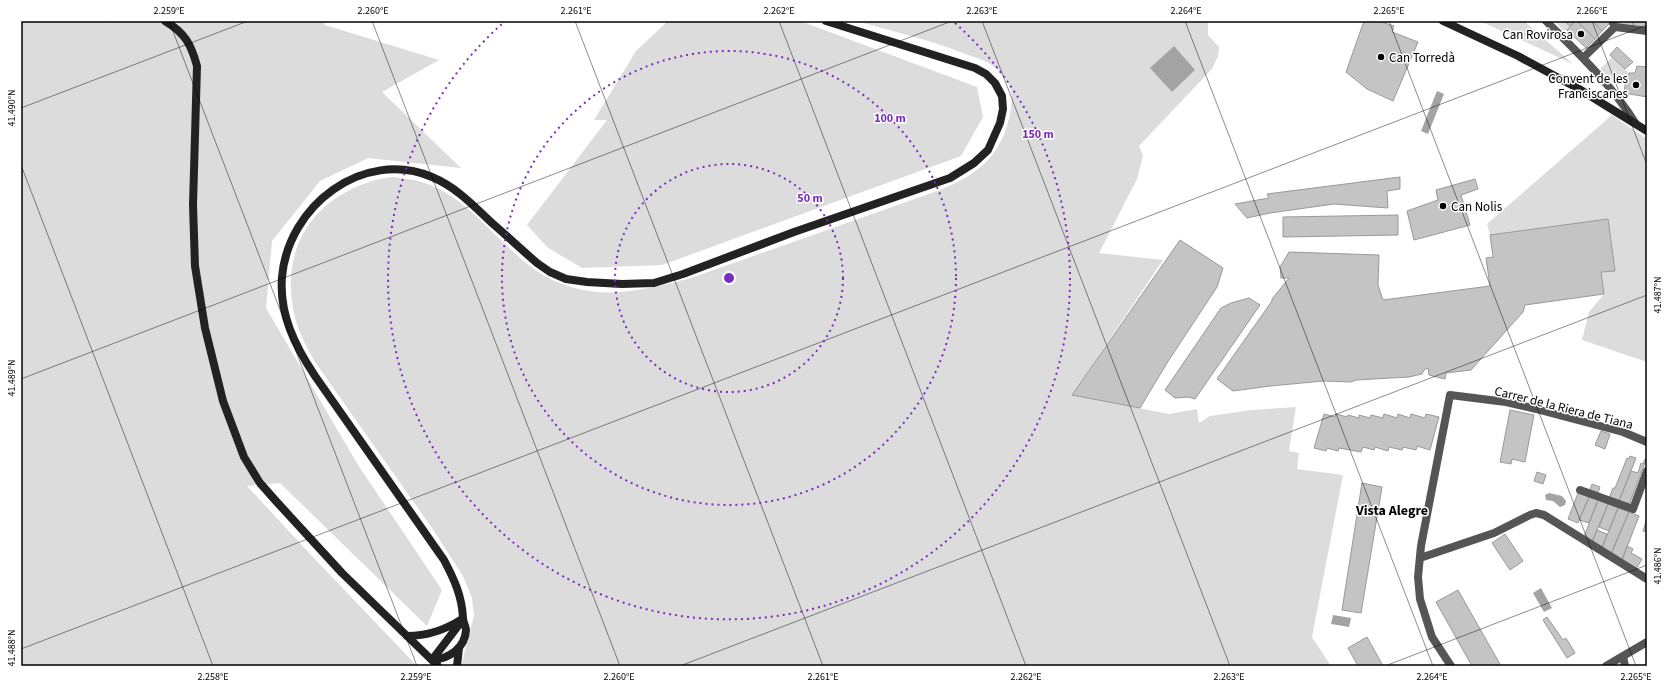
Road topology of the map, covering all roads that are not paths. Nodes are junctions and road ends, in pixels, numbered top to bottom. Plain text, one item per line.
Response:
1 (165, 21) edge
2 (826, 21) edge
3 (1443, 21) edge
4 (1546, 21) edge
5 (1614, 24) edge
6 (1647, 31) edge
7 (1583, 58) junction
8 (1636, 125) junction
9 (1647, 132) edge
10 (1647, 442) edge
11 (1647, 471) edge
12 (1580, 490) dead end
13 (1420, 558) junction
14 (1647, 578) edge
15 (462, 619) junction
16 (407, 636) junction
17 (1647, 642) edge
18 (459, 648) junction
19 (1623, 656) junction
20 (435, 663) edge
21 (458, 666) edge
22 (1451, 666) edge
23 (1606, 666) edge
24 (1625, 666) edge

1 - 16 street
2 - 15 street
3 - 8 street
4 - 7 street
5 - 6 street
5 - 7 street
7 - 8 street
8 - 9 street
10 - 13 street, Carrer de la Riera de Tiana
11 - 12 street
13 - 14 street
13 - 22 street
15 - 16 street
15 - 18 street
15 - 20 street
16 - 20 street
17 - 19 street
18 - 20 street
18 - 21 street
19 - 23 street
19 - 24 street

